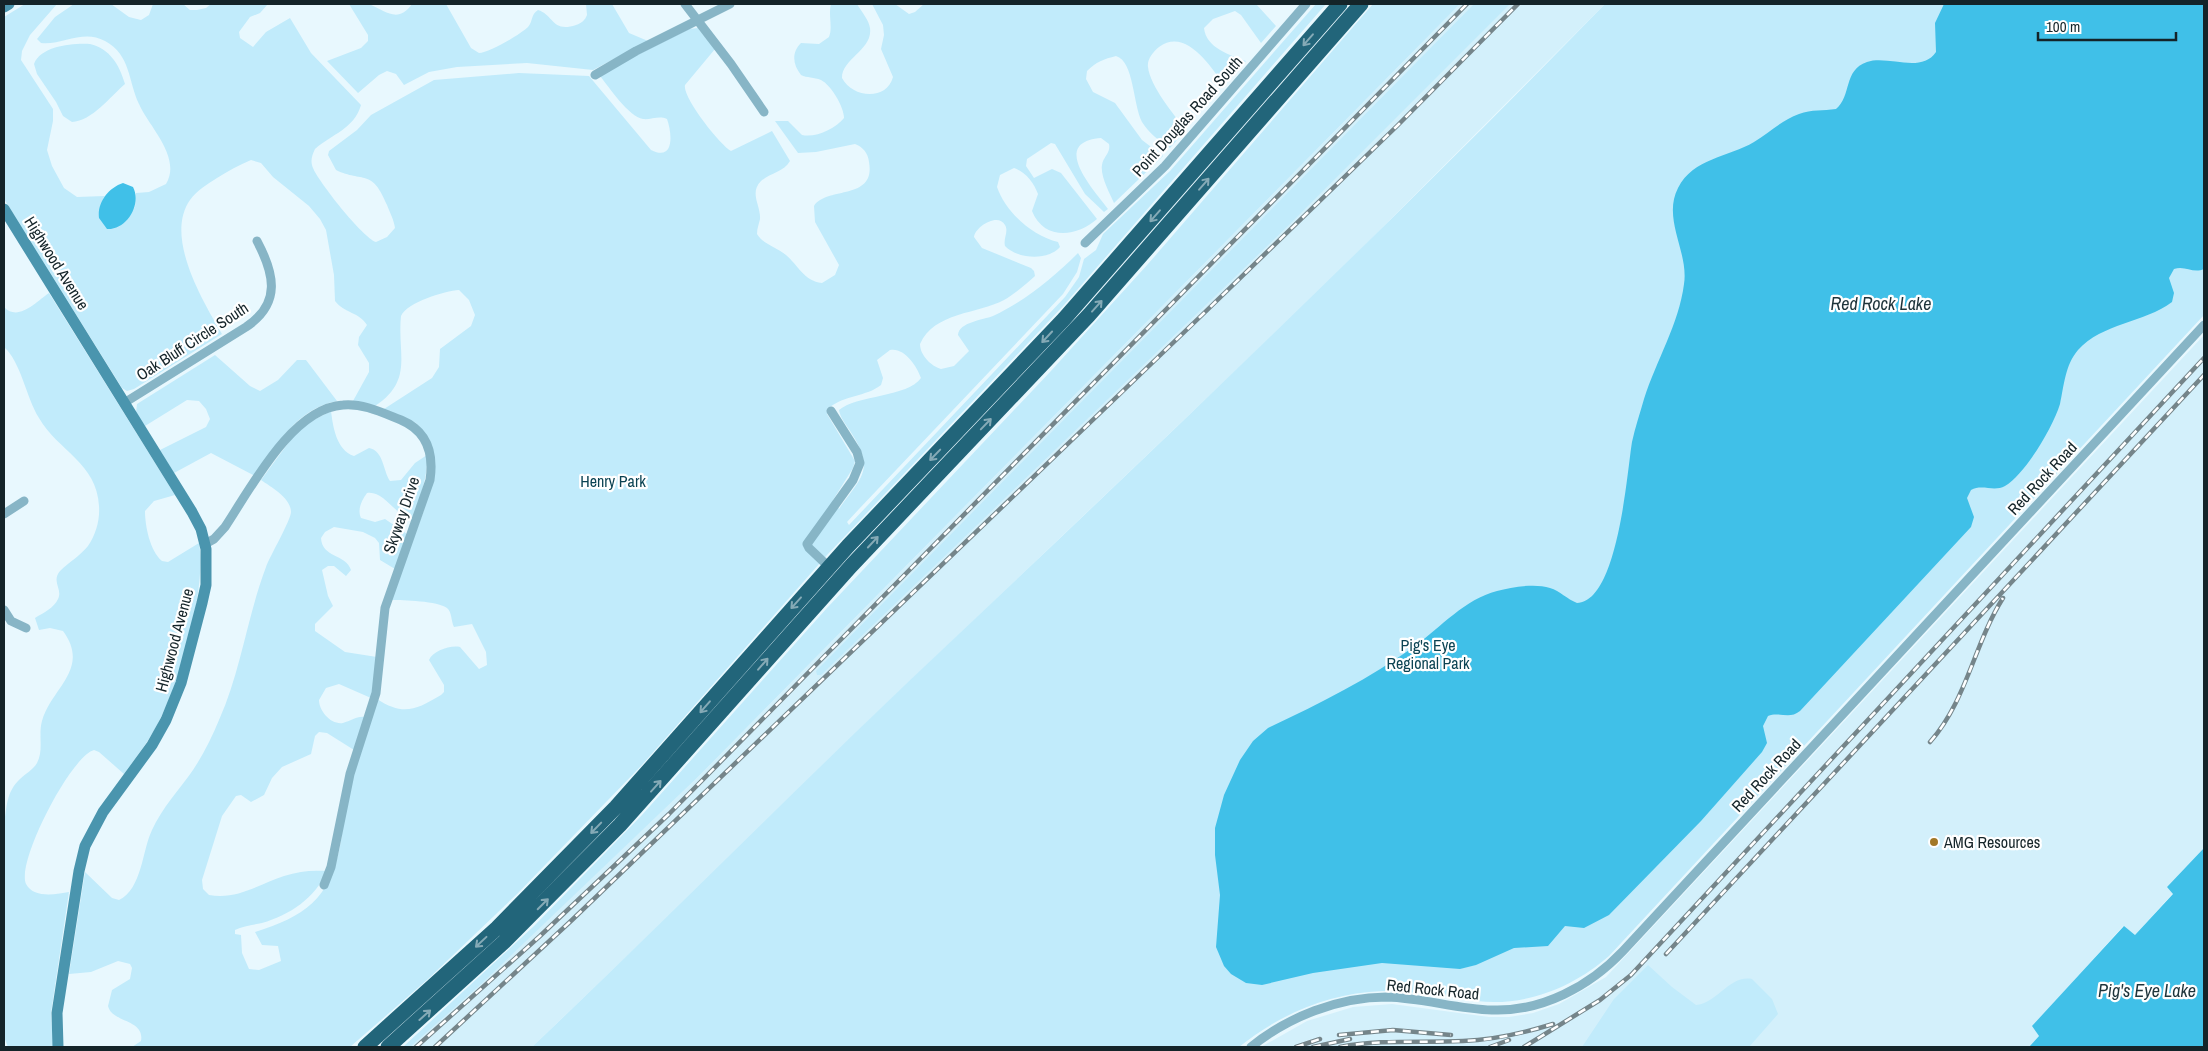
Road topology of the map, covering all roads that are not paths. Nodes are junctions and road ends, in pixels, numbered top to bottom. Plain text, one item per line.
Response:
1 (10, 4) edge
2 (685, 4) edge
3 (730, 4) edge
4 (1306, 4) edge
5 (1340, 4) edge
6 (1360, 4) edge
7 (4, 7) edge
8 (698, 21) junction
9 (595, 75) dead end
10 (764, 112) dead end
11 (4, 209) edge
12 (256, 241) dead end
13 (1085, 243) dead end
14 (2204, 325) edge
15 (124, 403) junction
16 (832, 411) dead end
17 (24, 501) dead end
18 (4, 514) edge
19 (205, 544) junction
20 (829, 567) junction
21 (4, 610) edge
22 (26, 628) dead end
23 (324, 885) dead end
24 (58, 1047) edge
25 (364, 1047) edge
26 (388, 1047) edge
27 (1251, 1047) edge

1 - 7 street
2 - 8 street
3 - 8 street
4 - 13 street, Point Douglas Road South
5 -> 20 highway
26 -> 6 highway
8 - 9 street
8 - 10 street
11 - 15 street, Highwood Avenue
12 - 15 street, Oak Bluff Circle South
14 - 27 street, Red Rock Road
15 - 19 street, Highwood Avenue
16 - 20 street
17 - 18 street
19 - 23 street, Skyway Drive
19 - 24 street, Highwood Avenue
20 -> 25 highway
21 - 22 street

